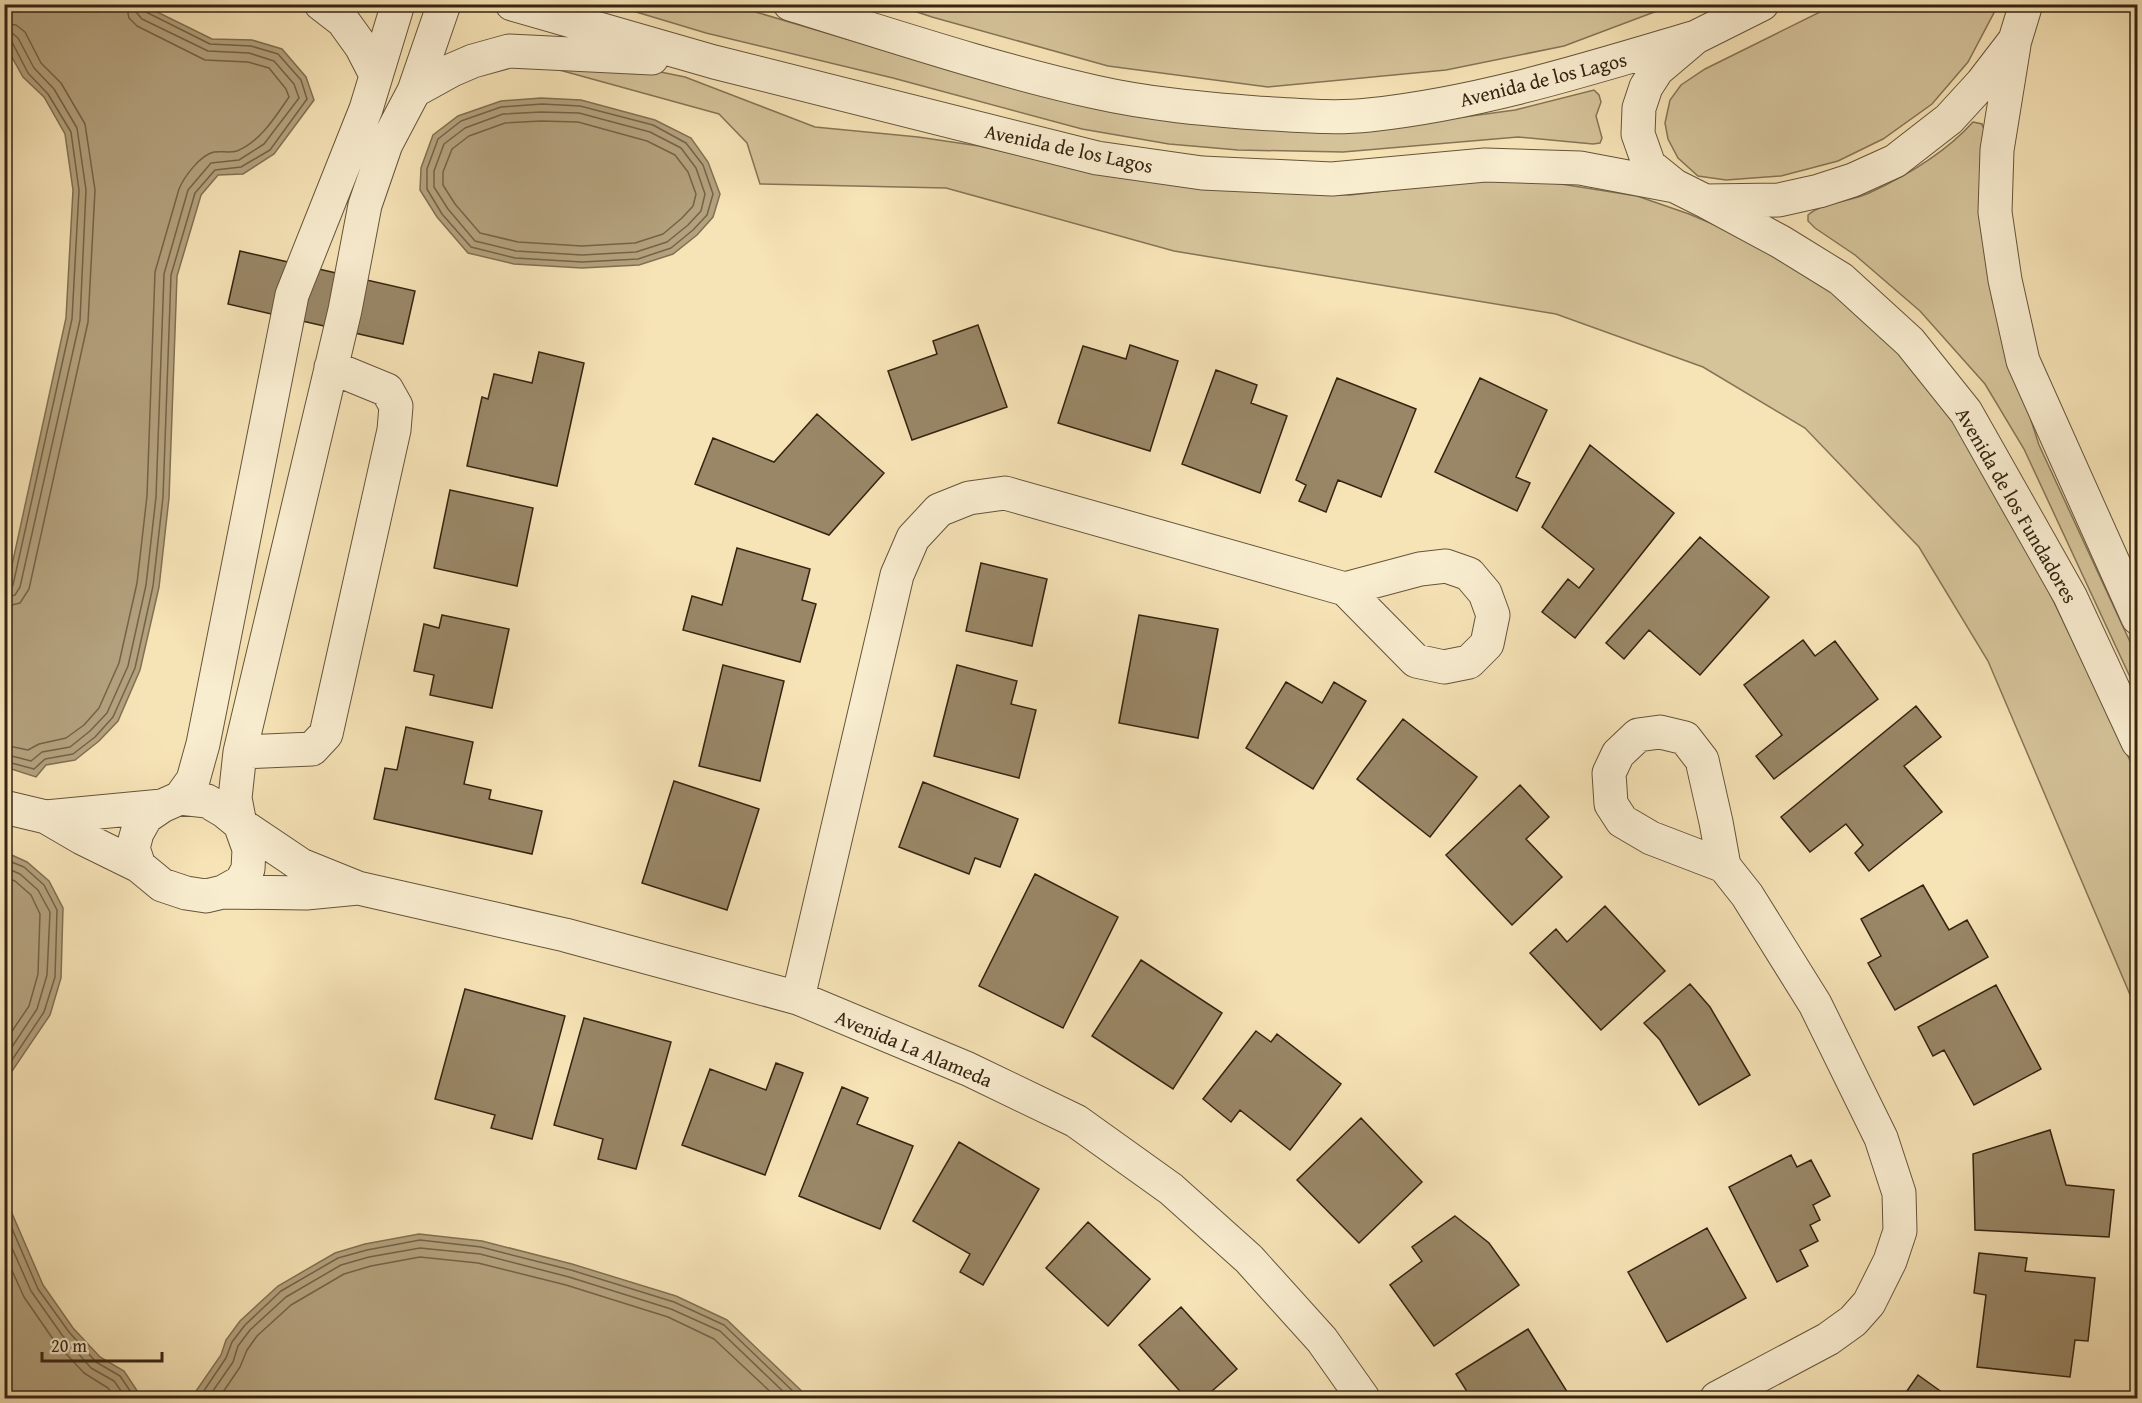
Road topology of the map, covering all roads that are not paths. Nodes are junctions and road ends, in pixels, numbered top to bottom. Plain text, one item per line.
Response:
1 (321, 4) edge
2 (398, 4) edge
3 (444, 4) edge
4 (512, 4) edge
5 (790, 4) edge
6 (1762, 4) edge
7 (2026, 5) edge
8 (1696, 37) junction
9 (2015, 40) junction
10 (714, 62) junction
11 (376, 75) junction
12 (414, 92) junction
13 (1675, 186) junction
14 (1705, 201) junction
15 (332, 367) junction
16 (1346, 589) dead end
17 (2138, 618) edge
18 (2138, 742) edge
19 (240, 752) junction
20 (171, 802) junction
21 (4, 807) edge
22 (46, 817) junction
23 (240, 824) junction
24 (139, 866) junction
25 (1724, 866) dead end
26 (358, 888) junction
27 (223, 892) junction
28 (798, 998) junction
29 (1362, 1398) edge
30 (1717, 1398) edge

1 - 11 street
2 - 11 street
3 - 12 street
4 - 10 street, Avenida de los Lagos
5 - 8 street, Avenida de los Lagos
6 - 8 street
7 - 9 street
8 - 13 street
9 - 14 street
9 - 17 street
10 - 12 street
10 - 13 street, Avenida de los Lagos
11 - 20 street
12 - 15 street
13 - 14 street, Avenida de los Fundadores
14 - 18 street, Avenida de los Fundadores
15 - 19 street
15 - 19 street
16 - 28 street
19 - 23 street
20 - 22 street
20 - 23 street
20 - 24 street
21 - 22 street
22 - 24 street
23 - 26 street, Avenida La Alameda
23 - 27 street
24 - 27 street
25 - 30 street
26 - 27 street, Avenida La Alameda
26 - 28 street, Avenida La Alameda
28 - 29 street, Avenida La Alameda

